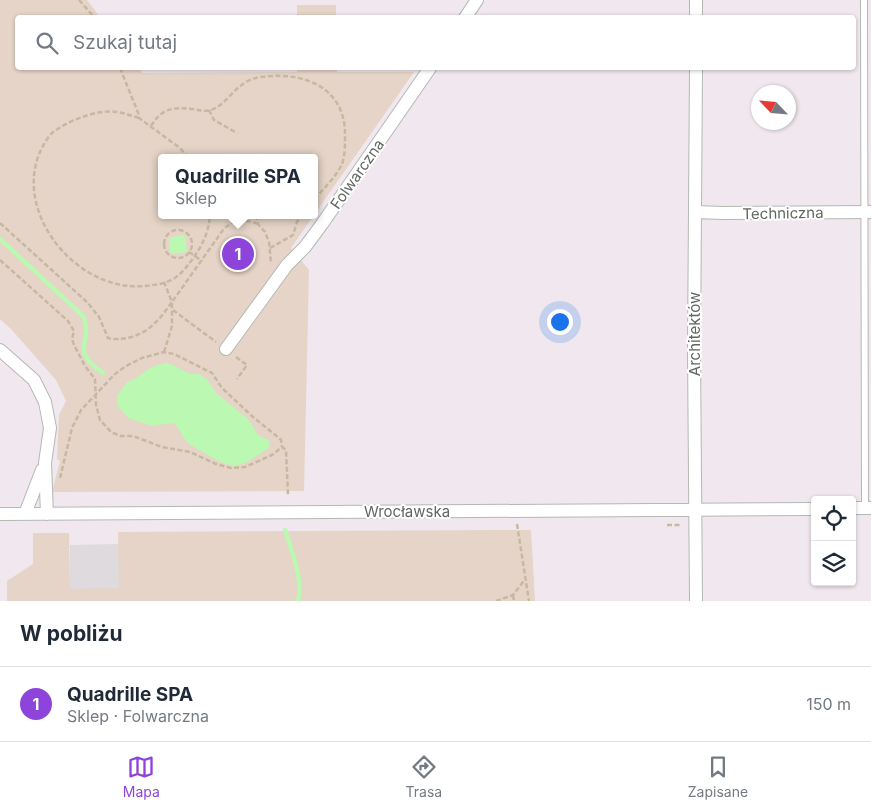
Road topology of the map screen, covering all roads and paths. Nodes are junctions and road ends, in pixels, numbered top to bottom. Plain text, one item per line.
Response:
1 (79, 0) edge
2 (477, 0) edge
3 (696, 0) edge
4 (864, 0) edge
5 (92, 15) edge
6 (467, 15) edge
7 (696, 15) edge
8 (121, 70) edge
9 (429, 70) edge
10 (696, 70) edge
11 (209, 110) junction
12 (139, 118) junction
13 (151, 126) junction
14 (236, 133) dead end
15 (36, 152) dead end
16 (185, 154) edge
17 (318, 195) edge
18 (695, 212) junction
19 (868, 212) edge
20 (209, 219) edge
21 (257, 219) edge
22 (299, 219) edge
23 (0, 222) edge
24 (258, 224) junction
25 (270, 248) junction
26 (58, 252) dead end
27 (189, 252) junction
28 (195, 256) junction
29 (0, 260) edge
30 (202, 261) junction
31 (271, 263) dead end
32 (164, 282) junction
33 (172, 302) junction
34 (226, 349) dead end
35 (0, 350) edge
36 (164, 352) junction
37 (96, 394) junction
38 (282, 447) junction
39 (45, 463) junction
40 (59, 481) dead end
41 (288, 495) dead end
42 (811, 508) edge
43 (863, 508) edge
44 (696, 509) junction
45 (515, 510) junction
46 (0, 514) edge
47 (26, 514) junction
48 (47, 514) junction
49 (526, 578) junction
50 (513, 595) junction
51 (496, 601) edge
52 (514, 601) edge
53 (529, 601) edge
54 (696, 601) edge

1 - 5 path
2 - 6 street
3 - 7 street
4 - 19 lane
8 - 12 path
9 - 34 street, Folwarczna
10 - 18 street, Architektów
11 - 13 path
11 - 14 path
11 - 17 path
12 - 13 path
12 - 15 path
13 - 16 path
18 - 19 street, Techniczna
18 - 44 street, Architektów
19 - 43 lane
20 - 28 path
21 - 24 path
22 - 25 path
23 - 33 path
24 - 25 path
24 - 30 path
25 - 31 path
26 - 32 path
27 - 27 path
27 - 28 path
28 - 30 path
28 - 32 path
29 - 37 path
30 - 33 path
32 - 33 path
33 - 36 path
35 - 39 street
36 - 37 path
36 - 38 path
37 - 38 path
37 - 40 path
38 - 41 path
39 - 47 street
39 - 48 street
42 - 44 street, Wrocławska
44 - 45 street, Wrocławska
44 - 54 street, Architektów
45 - 48 street, Wrocławska
45 - 49 path
46 - 47 street, Wrocławska
47 - 48 street, Wrocławska
49 - 50 path
49 - 53 path
50 - 51 path
50 - 52 path

